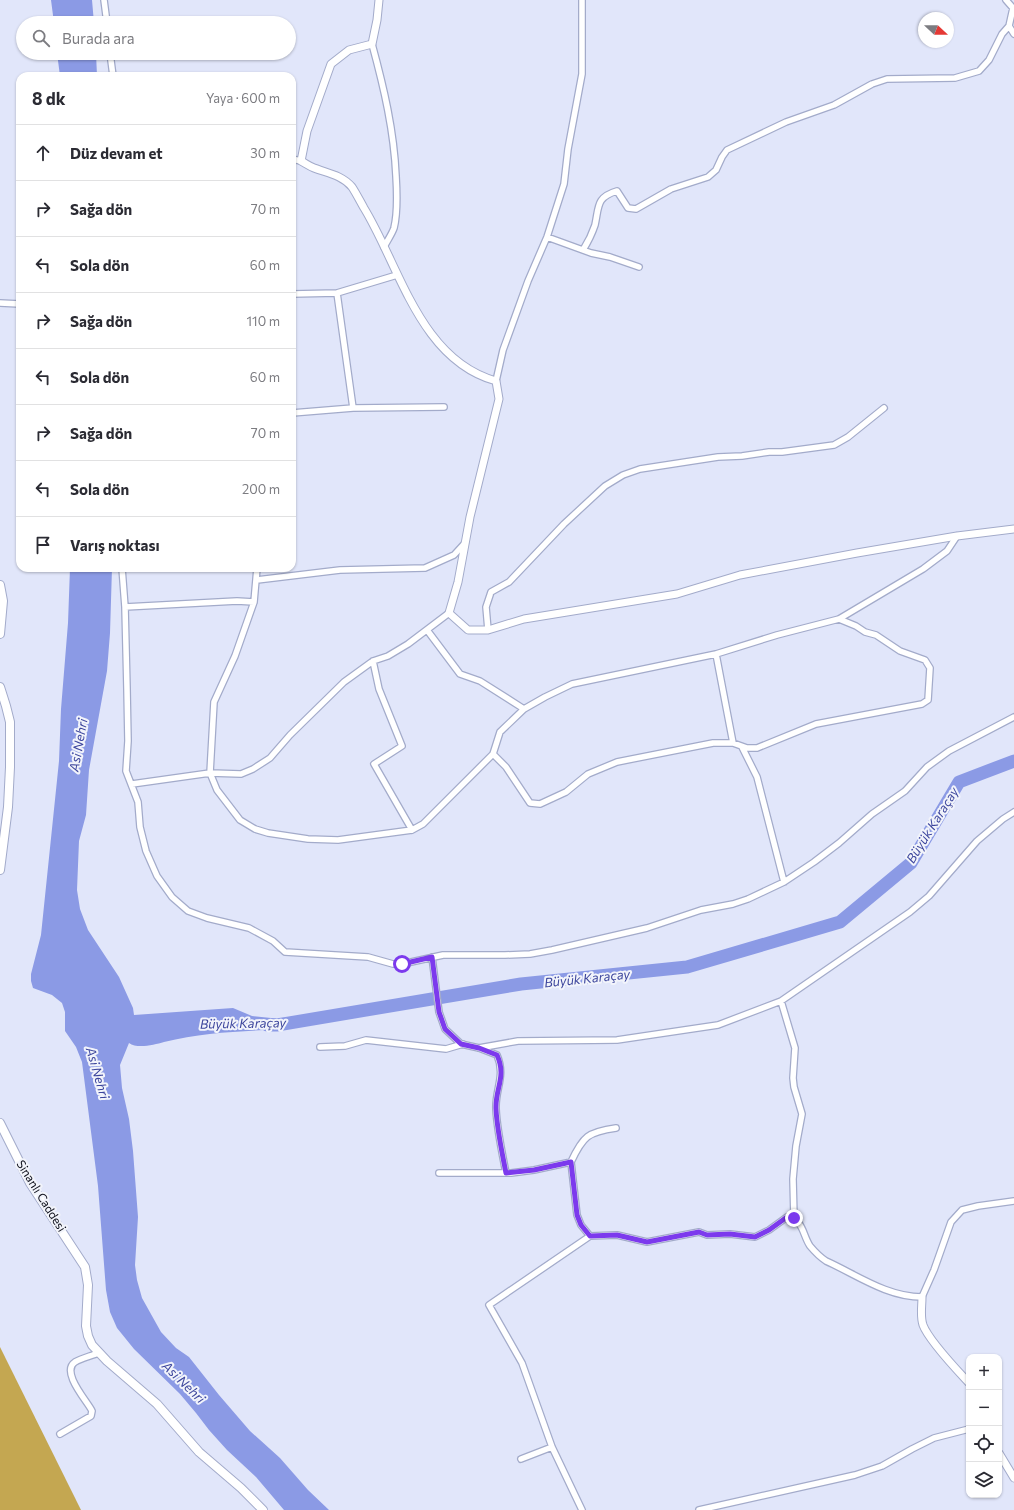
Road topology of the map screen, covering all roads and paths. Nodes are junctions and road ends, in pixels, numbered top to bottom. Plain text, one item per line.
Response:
1 (104, 0) edge
2 (379, 0) edge
3 (582, 0) edge
4 (1006, 0) edge
5 (106, 16) edge
6 (1009, 26) junction
7 (1014, 34) edge
8 (372, 44) junction
9 (111, 60) edge
10 (112, 72) edge
11 (296, 160) edge
12 (301, 161) junction
13 (547, 237) junction
14 (384, 247) junction
15 (583, 250) junction
16 (639, 267) dead end
17 (397, 275) junction
18 (337, 293) junction
19 (296, 294) edge
20 (0, 303) edge
21 (16, 304) edge
22 (496, 381) junction
23 (444, 407) dead end
24 (353, 408) junction
25 (884, 408) dead end
26 (296, 413) edge
27 (1014, 529) edge
28 (957, 536) junction
29 (465, 543) junction
30 (122, 572) edge
31 (257, 572) edge
32 (257, 580) junction
33 (0, 585) edge
34 (254, 602) junction
35 (126, 607) junction
36 (449, 612) junction
37 (839, 619) junction
38 (427, 630) junction
39 (488, 630) junction
40 (0, 634) edge
41 (716, 654) junction
42 (373, 661) junction
43 (0, 687) edge
44 (524, 709) junction
45 (1014, 717) edge
46 (733, 743) junction
47 (742, 747) junction
48 (492, 754) junction
49 (210, 772) junction
50 (132, 784) junction
51 (1014, 812) edge
52 (412, 830) junction
53 (2, 851) edge
54 (0, 870) edge
55 (784, 882) junction
56 (432, 957) junction
57 (781, 1001) junction
58 (463, 1044) junction
59 (320, 1047) dead end
60 (479, 1048) junction
61 (0, 1123) edge
62 (616, 1128) dead end
63 (571, 1162) junction
64 (439, 1173) dead end
65 (506, 1173) junction
66 (1014, 1201) edge
67 (794, 1218) junction
68 (590, 1236) junction
69 (922, 1297) junction
70 (98, 1353) junction
71 (966, 1380) edge
72 (966, 1430) edge
73 (60, 1434) dead end
74 (552, 1447) junction
75 (1002, 1458) edge
76 (520, 1459) dead end
77 (1014, 1478) edge
78 (263, 1510) edge
79 (582, 1510) edge
80 (699, 1510) edge

1 - 5 street
2 - 8 street
3 - 13 street
4 - 6 street
6 - 7 street
6 - 15 street
8 - 12 street
8 - 14 street
9 - 10 street
11 - 12 street
12 - 14 street
13 - 15 street
13 - 22 street
14 - 17 street
15 - 16 street
17 - 18 street
17 - 22 street
18 - 19 street
18 - 24 street
20 - 21 street
22 - 29 street
23 - 24 street
24 - 26 street
25 - 39 street
27 - 28 street
28 - 37 street
28 - 39 street
29 - 32 street
29 - 36 street
30 - 35 street
31 - 32 street
32 - 34 street
33 - 40 main road
34 - 35 street
34 - 49 street
35 - 50 street
36 - 38 street
36 - 39 street
37 - 41 street
37 - 47 street
38 - 42 street
38 - 44 street
41 - 44 street
41 - 46 street
42 - 49 street
42 - 52 street
43 - 53 main road
44 - 48 street
45 - 55 street
46 - 47 street
46 - 48 street
47 - 55 street
48 - 52 street
49 - 50 street
49 - 52 street
50 - 56 street
51 - 57 street
53 - 54 main road
55 - 56 street
56 - 58 street
57 - 60 street
57 - 67 street
58 - 59 street
58 - 60 street
60 - 65 street
61 - 70 main road, Sinanlı Caddesi
62 - 63 street
63 - 65 street
63 - 68 street
64 - 65 street
66 - 69 street
67 - 68 street
67 - 69 street
68 - 74 street
69 - 71 street
70 - 73 street
70 - 78 main road, Sinanlı Caddesi
72 - 80 street
74 - 76 street
74 - 79 street
75 - 77 street

